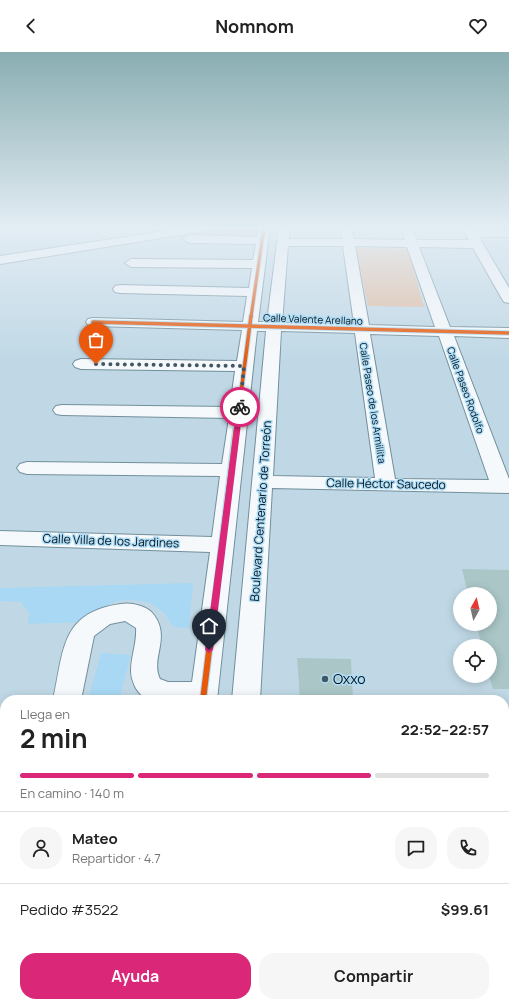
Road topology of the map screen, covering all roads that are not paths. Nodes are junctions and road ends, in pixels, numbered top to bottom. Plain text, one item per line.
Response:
1 (257, 272) edge
2 (266, 272) edge
3 (275, 272) edge
4 (353, 272) edge
5 (422, 272) edge
6 (494, 272) edge
7 (120, 289) dead end
8 (255, 292) junction
9 (507, 292) edge
10 (93, 322) dead end
11 (262, 327) junction
12 (361, 330) junction
13 (444, 332) junction
14 (509, 333) edge
15 (81, 364) dead end
16 (244, 366) junction
17 (62, 410) dead end
18 (240, 413) junction
19 (27, 468) dead end
20 (232, 470) junction
21 (264, 482) junction
22 (386, 484) junction
23 (506, 487) edge
24 (0, 538) edge
25 (222, 545) junction
26 (68, 695) edge
27 (193, 695) edge
28 (204, 695) edge
29 (246, 695) edge

1 - 8 street, Boulevard Centenario de Torreón
2 - 11 street
3 - 11 street, Boulevard Centenario de Torreón
4 - 12 street, Calle Paseo de los Armillita
5 - 13 street, Calle Paseo Rodolfo
6 - 9 street
7 - 8 street
8 - 11 street, Boulevard Centenario de Torreón
10 - 11 street, Calle Valente Arellano
11 - 12 street, Calle Valente Arellano
11 - 16 street, Boulevard Centenario de Torreón
11 - 21 street, Boulevard Centenario de Torreón
12 - 13 street, Calle Valente Arellano
12 - 22 street, Calle Paseo de los Armillita
13 - 14 street, Calle Valente Arellano
13 - 23 street, Calle Paseo Rodolfo
15 - 16 street
16 - 18 street, Boulevard Centenario de Torreón
17 - 18 street
18 - 20 street, Boulevard Centenario de Torreón
19 - 20 street
20 - 25 street, Boulevard Centenario de Torreón
21 - 22 street, Calle Héctor Saucedo
21 - 29 street, Boulevard Centenario de Torreón
22 - 23 street, Calle Héctor Saucedo
24 - 25 street, Calle Villa de los Jardines
25 - 28 street, Boulevard Centenario de Torreón
26 - 27 street

